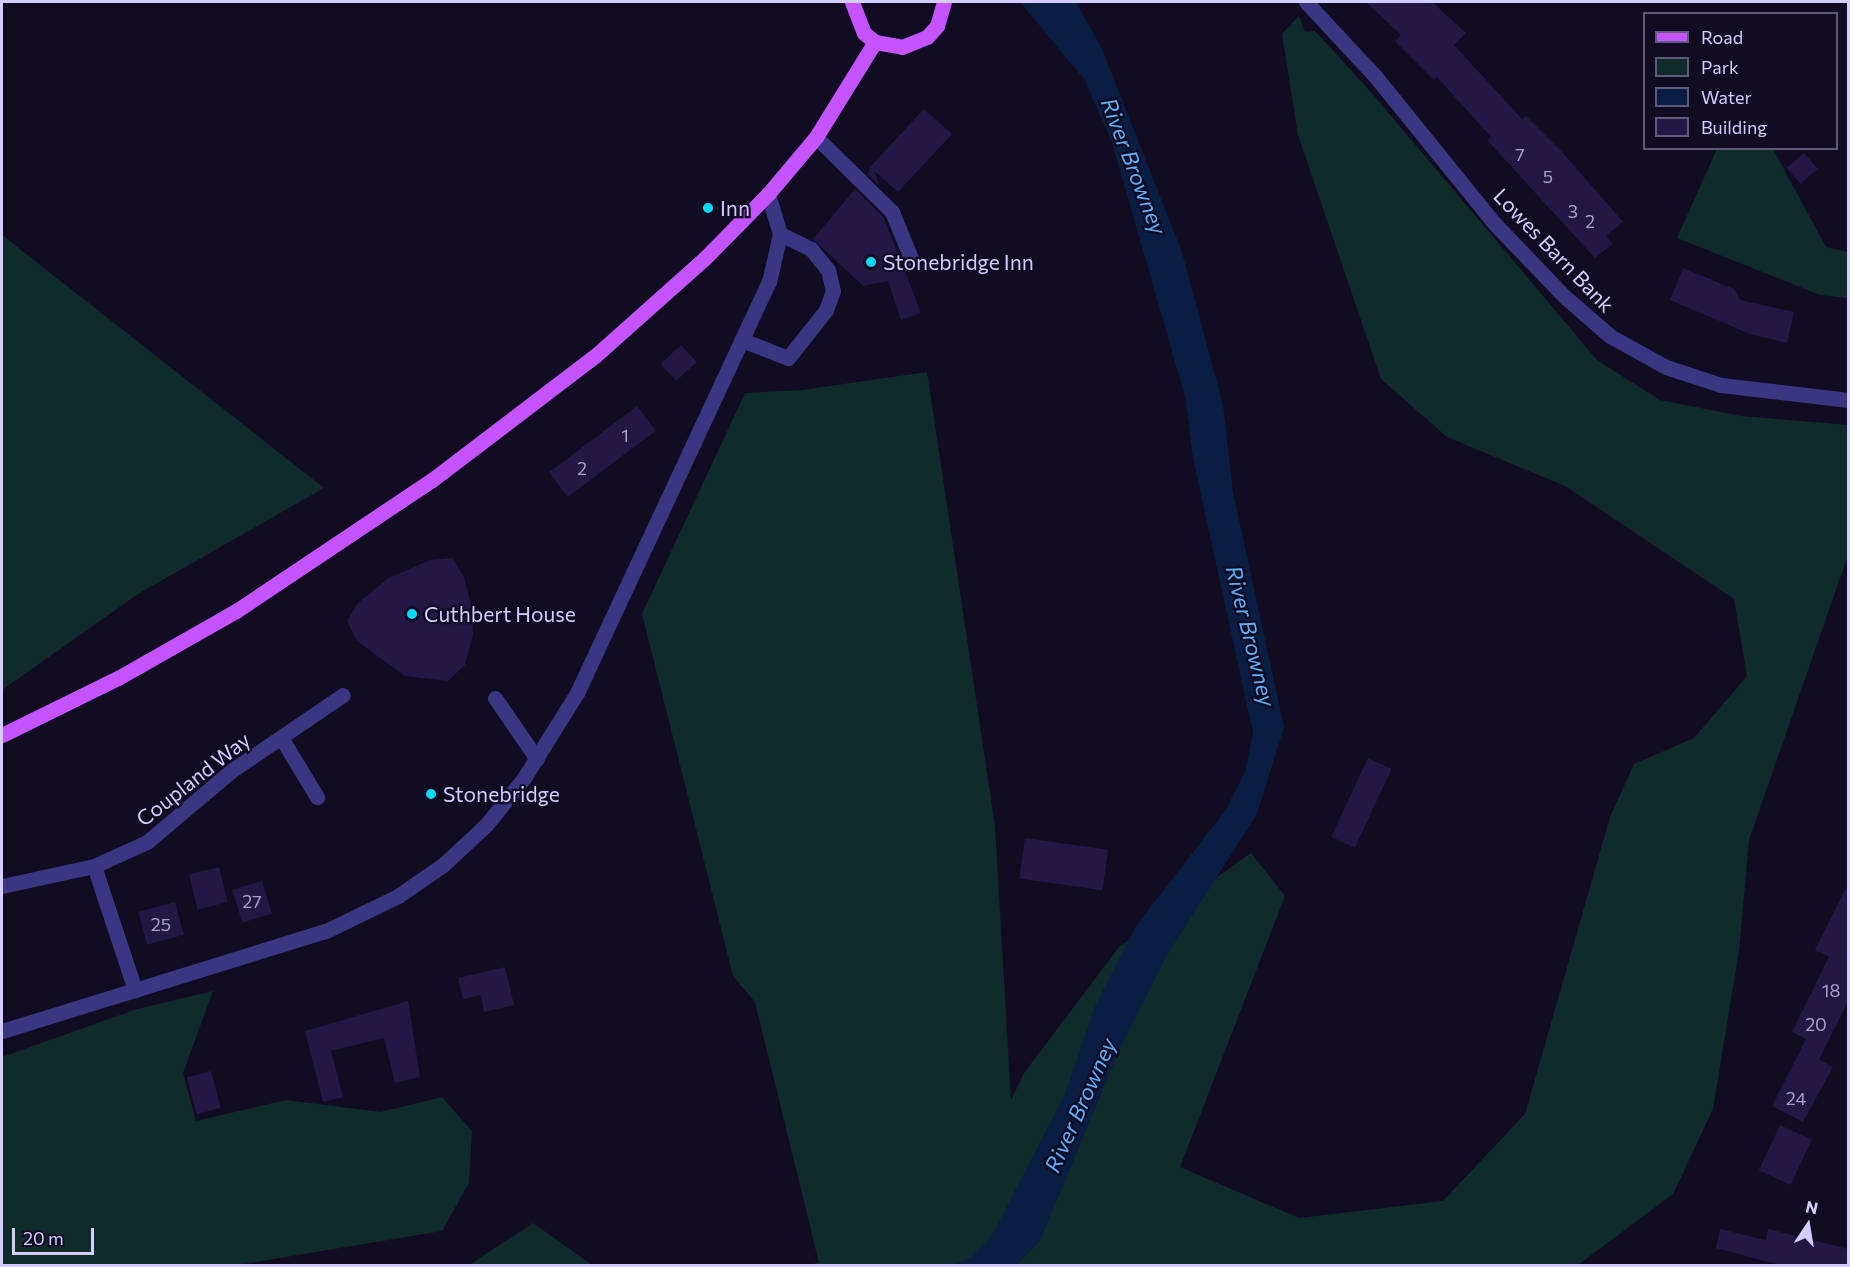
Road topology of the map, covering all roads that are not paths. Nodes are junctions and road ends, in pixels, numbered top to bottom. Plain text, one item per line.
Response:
1 (852, 2) edge
2 (944, 2) edge
3 (1306, 2) edge
4 (875, 42) junction
5 (816, 137) junction
6 (768, 194) junction
7 (780, 234) junction
8 (911, 258) dead end
9 (742, 340) junction
10 (1848, 400) edge
11 (343, 696) dead end
12 (495, 698) dead end
13 (2, 735) edge
14 (282, 739) junction
15 (537, 759) junction
16 (317, 797) dead end
17 (94, 866) junction
18 (2, 886) edge
19 (135, 990) junction
20 (2, 1031) edge

1 - 4 main road
2 - 4 main road
3 - 10 street, Lowes Barn Bank
4 - 5 main road
5 - 6 main road
5 - 8 street
6 - 7 street
6 - 13 main road
7 - 9 street
7 - 9 street
9 - 15 street
11 - 14 street, Coupland Way
12 - 15 street
14 - 16 street, Coupland Way
14 - 17 street, Coupland Way
15 - 19 street
17 - 18 street, Coupland Way
17 - 19 street
19 - 20 street

